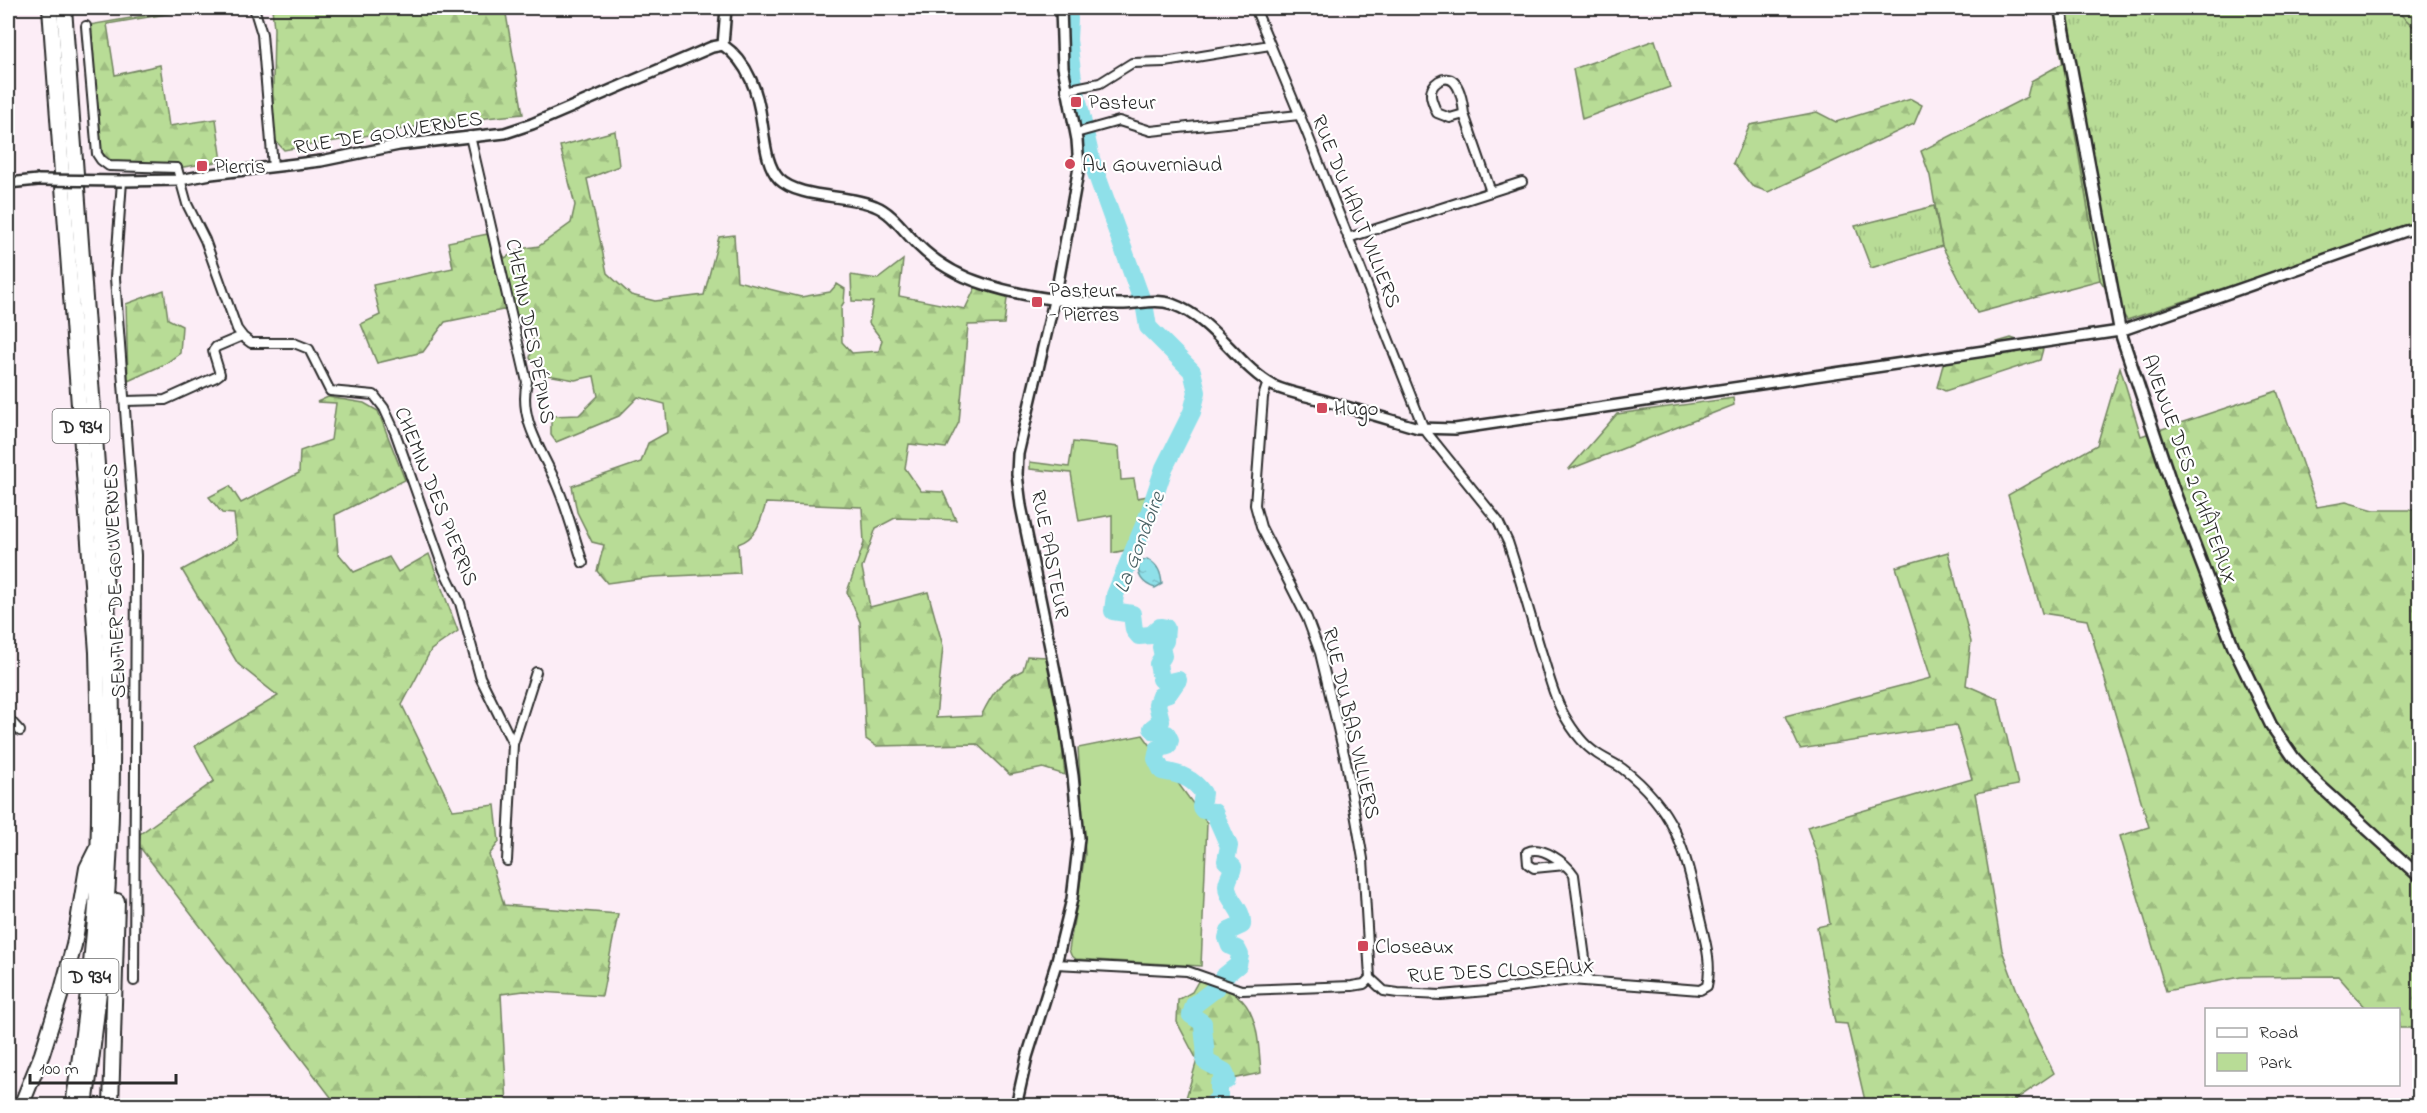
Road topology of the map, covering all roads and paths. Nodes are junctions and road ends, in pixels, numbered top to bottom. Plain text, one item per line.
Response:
1 (50, 8) edge
2 (64, 8) edge
3 (254, 8) edge
4 (726, 8) edge
5 (1061, 8) edge
6 (1255, 8) edge
7 (2060, 8) edge
8 (86, 26) dead end
9 (723, 45) junction
10 (1270, 45) junction
11 (1073, 89) junction
12 (1464, 114) junction
13 (1299, 115) junction
14 (1082, 131) junction
15 (470, 136) junction
16 (273, 167) junction
17 (180, 180) junction
18 (122, 181) junction
19 (1522, 182) dead end
20 (8, 183) edge
21 (1491, 192) junction
22 (2420, 228) edge
23 (1348, 238) junction
24 (1054, 299) junction
25 (2120, 331) junction
26 (242, 336) junction
27 (1268, 382) junction
28 (125, 401) junction
29 (1424, 429) junction
30 (583, 563) dead end
31 (536, 672) dead end
32 (8, 717) edge
33 (20, 731) dead end
34 (513, 744) junction
35 (98, 846) junction
36 (111, 859) junction
37 (507, 861) dead end
38 (1565, 865) dead end
39 (2420, 877) edge
40 (1056, 964) junction
41 (1370, 978) junction
42 (134, 981) dead end
43 (1588, 981) junction
44 (1707, 986) joint
45 (21, 1106) edge
46 (73, 1106) edge
47 (85, 1106) edge
48 (111, 1106) edge
49 (1016, 1106) edge

1 - 35 highway, D 934
2 - 36 highway, D 934
3 - 16 street
4 - 9 street
5 - 11 street, RUE PASTEUR
6 - 10 street, RUE DU HAUT VILLIERS
7 - 25 main road, AVENUE DES 2 CHÂTEAUX
8 - 17 street
9 - 15 street, RUE DE GOUVERNES
9 - 24 street
10 - 11 street
10 - 13 street, RUE DU HAUT VILLIERS
11 - 14 street, RUE PASTEUR
12 - 12 street
12 - 21 street
13 - 14 street
13 - 23 street, RUE DU HAUT VILLIERS
14 - 24 street, RUE PASTEUR
15 - 16 street, RUE DE GOUVERNES
15 - 30 street, CHEMIN DES PÉPINS
16 - 17 street, RUE DE GOUVERNES
17 - 18 street, RUE DE GOUVERNES
17 - 26 street
18 - 20 street, RUE DE GOUVERNES, bridge
18 - 28 street, SENTIER DE GOUVERNES
19 - 21 street
21 - 23 street
22 - 25 street
23 - 29 street, RUE DU HAUT VILLIERS
24 - 27 street
24 - 40 street, RUE PASTEUR
25 - 29 street
25 - 39 main road, AVENUE DES 2 CHÂTEAUX
26 - 28 street
26 - 34 street, CHEMIN DES PIERRIS
27 - 29 street
27 - 41 street, RUE DU BAS VILLIERS
28 - 42 street, SENTIER DE GOUVERNES
29 - 44 street, RUE DU HAUT VILLIERS
31 - 34 street
32 - 33 street
34 - 37 street, CHEMIN DES PIERRIS
35 - 45 highway
35 - 46 highway, D 934
36 - 47 highway, D 934
36 - 48 highway
38 - 43 street
40 - 41 street
40 - 49 street, RUE PASTEUR
41 - 43 street, RUE DES CLOSEAUX
43 - 44 street, RUE DES CLOSEAUX

